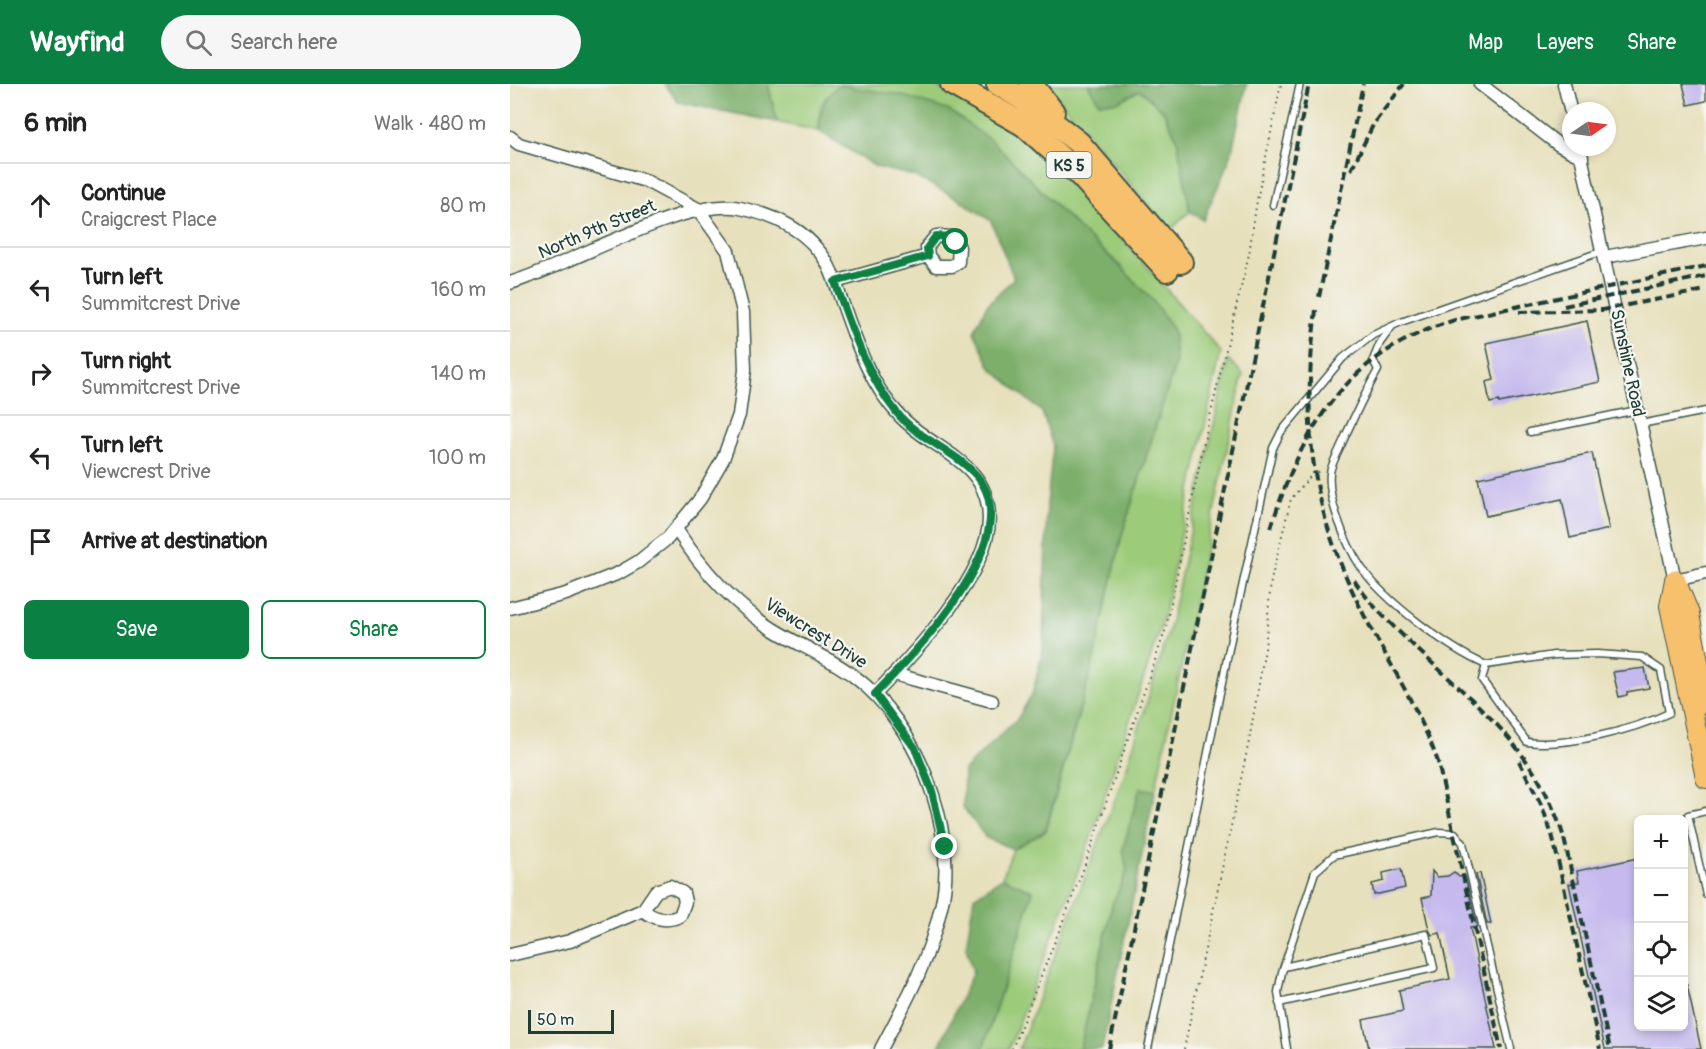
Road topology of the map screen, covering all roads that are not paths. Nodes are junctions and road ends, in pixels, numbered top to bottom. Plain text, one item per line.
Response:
1 (952, 84) edge
2 (998, 84) edge
3 (1031, 84) edge
4 (1300, 84) edge
5 (1480, 84) edge
6 (1564, 84) edge
7 (1568, 102) edge
8 (510, 137) edge
9 (1079, 143) junction
10 (1562, 146) edge
11 (1582, 156) edge
12 (1273, 205) dead end
13 (698, 209) junction
14 (1706, 238) edge
15 (1604, 254) junction
16 (928, 256) dead end
17 (835, 282) junction
18 (510, 283) edge
19 (1394, 326) junction
20 (1638, 410) junction
21 (1706, 411) edge
22 (1641, 424) junction
23 (1530, 432) dead end
24 (676, 529) junction
25 (1706, 573) edge
26 (1675, 580) junction
27 (510, 608) edge
28 (1486, 665) junction
29 (894, 674) junction
30 (875, 694) junction
31 (992, 701) dead end
32 (1706, 704) edge
33 (1706, 778) edge
34 (1706, 811) edge
35 (1706, 895) edge
36 (643, 910) dead end
37 (510, 955) edge
38 (1284, 967) junction
39 (1279, 1003) junction
40 (881, 1049) edge
41 (1148, 1049) edge
42 (1287, 1049) edge
43 (1511, 1049) edge

1 - 9 highway, KS 5
2 - 9 highway, KS 5
3 - 9 highway
4 - 12 lane
5 - 10 street
6 - 7 street
8 - 13 street
11 - 15 street, Sunshine Road
13 - 17 street
13 - 18 street, North 9th Street
13 - 24 street
14 - 15 street
15 - 19 lane
15 - 20 street, Sunshine Road
16 - 17 street
17 - 29 street
19 - 28 lane
19 - 41 lane
20 - 22 street, Sunshine Road
20 - 23 lane
21 - 22 lane
22 - 26 street, Sunshine Road
24 - 27 street
24 - 30 street, Viewcrest Drive
25 - 26 street
26 - 32 main road, Sunshine Road
26 - 33 main road, Sunshine Road
28 - 28 lane
29 - 30 street
29 - 31 street
30 - 40 street, Viewcrest Drive
34 - 35 lane
36 - 37 street
38 - 39 lane
38 - 39 lane
38 - 43 lane
39 - 42 lane

